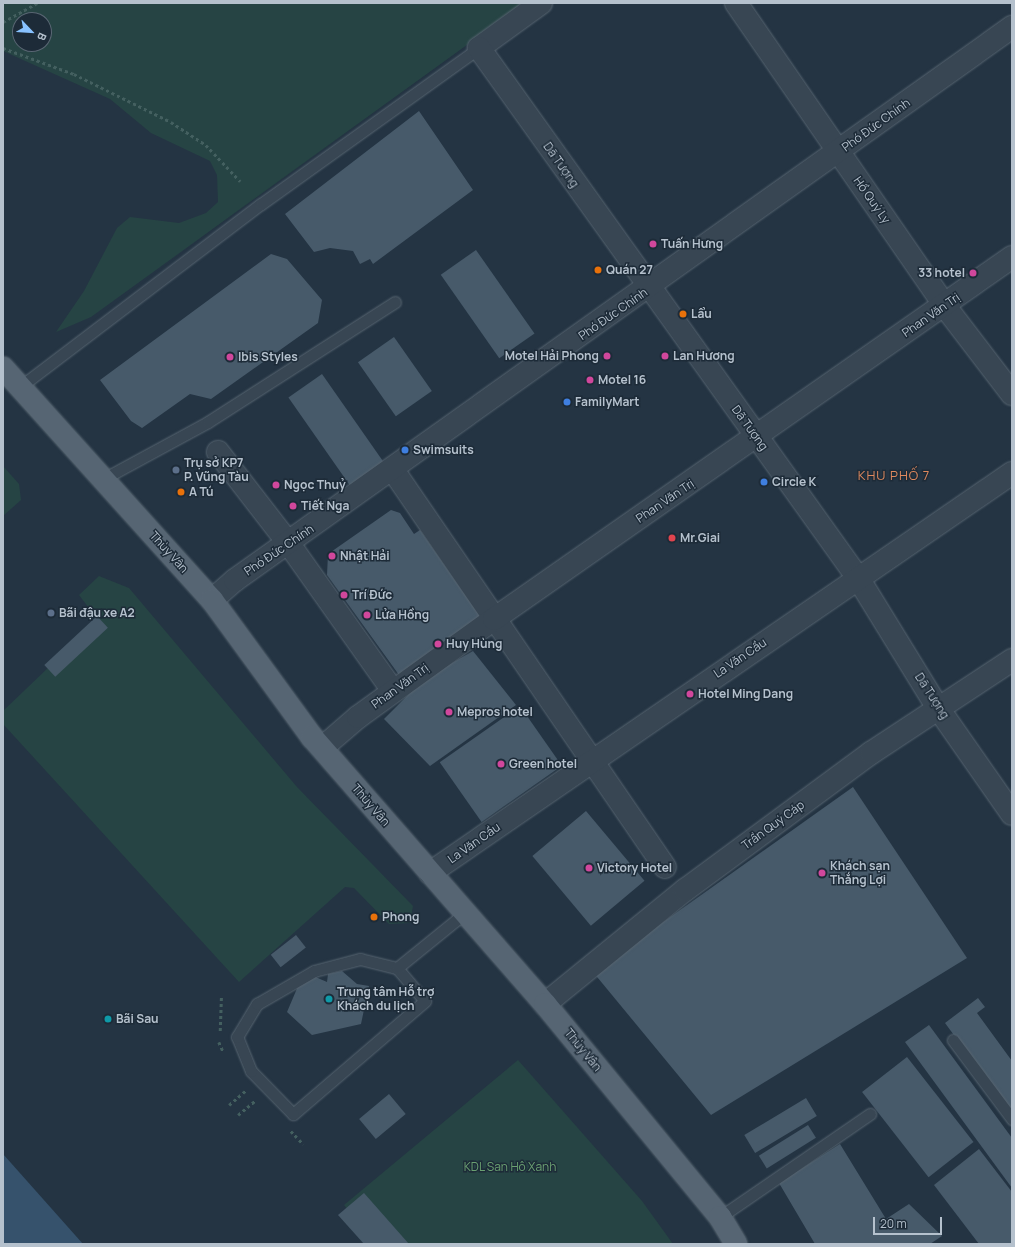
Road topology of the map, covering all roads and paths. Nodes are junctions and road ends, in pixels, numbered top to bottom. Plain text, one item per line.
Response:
1 (37, 3) edge
2 (541, 3) edge
3 (736, 3) edge
4 (3, 22) edge
5 (1012, 27) edge
6 (3, 48) edge
7 (479, 48) junction
8 (839, 152) junction
9 (240, 181) dead end
10 (1012, 257) edge
11 (649, 289) junction
12 (395, 302) dead end
13 (944, 305) junction
14 (3, 368) edge
15 (21, 386) junction
16 (1012, 394) edge
17 (757, 438) junction
18 (218, 452) dead end
19 (393, 470) junction
20 (1012, 473) edge
21 (103, 479) junction
22 (289, 544) junction
23 (858, 578) junction
24 (212, 600) junction
25 (494, 619) junction
26 (1012, 660) edge
27 (393, 691) junction
28 (938, 708) junction
29 (322, 748) junction
30 (592, 761) junction
31 (1012, 814) edge
32 (665, 867) dead end
33 (430, 873) junction
34 (465, 913) junction
35 (397, 968) junction
36 (545, 1004) junction
37 (953, 1040) dead end
38 (248, 1088) dead end
39 (256, 1099) dead end
40 (229, 1105) dead end
41 (870, 1114) dead end
42 (238, 1115) dead end
43 (1012, 1119) edge
44 (720, 1217) junction
45 (736, 1244) edge

1 - 4 path
2 - 7 street
3 - 8 street, Hồ Quý Ly
5 - 8 street, Phó Đức Chính
6 - 9 path
7 - 11 street, Dã Tượng
7 - 15 lane
8 - 11 street, Phó Đức Chính
8 - 13 street, Hồ Quý Ly
10 - 13 street, Phan Văn Trị
11 - 17 street, Dã Tượng
11 - 19 street, Phó Đức Chính
12 - 21 lane
13 - 16 street, Hồ Quý Ly
13 - 17 street, Phan Văn Trị
14 - 15 main road, Thùy Vân
15 - 21 main road, Thùy Vân
17 - 23 street, Dã Tượng
17 - 25 street, Phan Văn Trị
18 - 22 street
19 - 22 street, Phó Đức Chính
19 - 25 street
20 - 23 street, La Văn Cầu
21 - 24 main road, Thùy Vân
22 - 24 street, Phó Đức Chính
22 - 27 street
23 - 28 street, Dã Tượng
23 - 30 street, La Văn Cầu
24 - 29 main road, Thùy Vân
25 - 27 street, Phan Văn Trị
25 - 30 street
26 - 28 street, Trần Quý Cáp
27 - 29 street, Phan Văn Trị
28 - 31 street, Dã Tượng
28 - 36 street, Trần Quý Cáp
29 - 33 main road, Thùy Vân
30 - 32 street
30 - 33 street, La Văn Cầu
33 - 34 main road, Thùy Vân
34 - 35 lane
34 - 36 main road, Thùy Vân
35 - 35 lane
36 - 44 main road, Thùy Vân
37 - 43 lane
38 - 40 path
39 - 42 path
41 - 44 lane
44 - 45 main road, Thùy Vân

